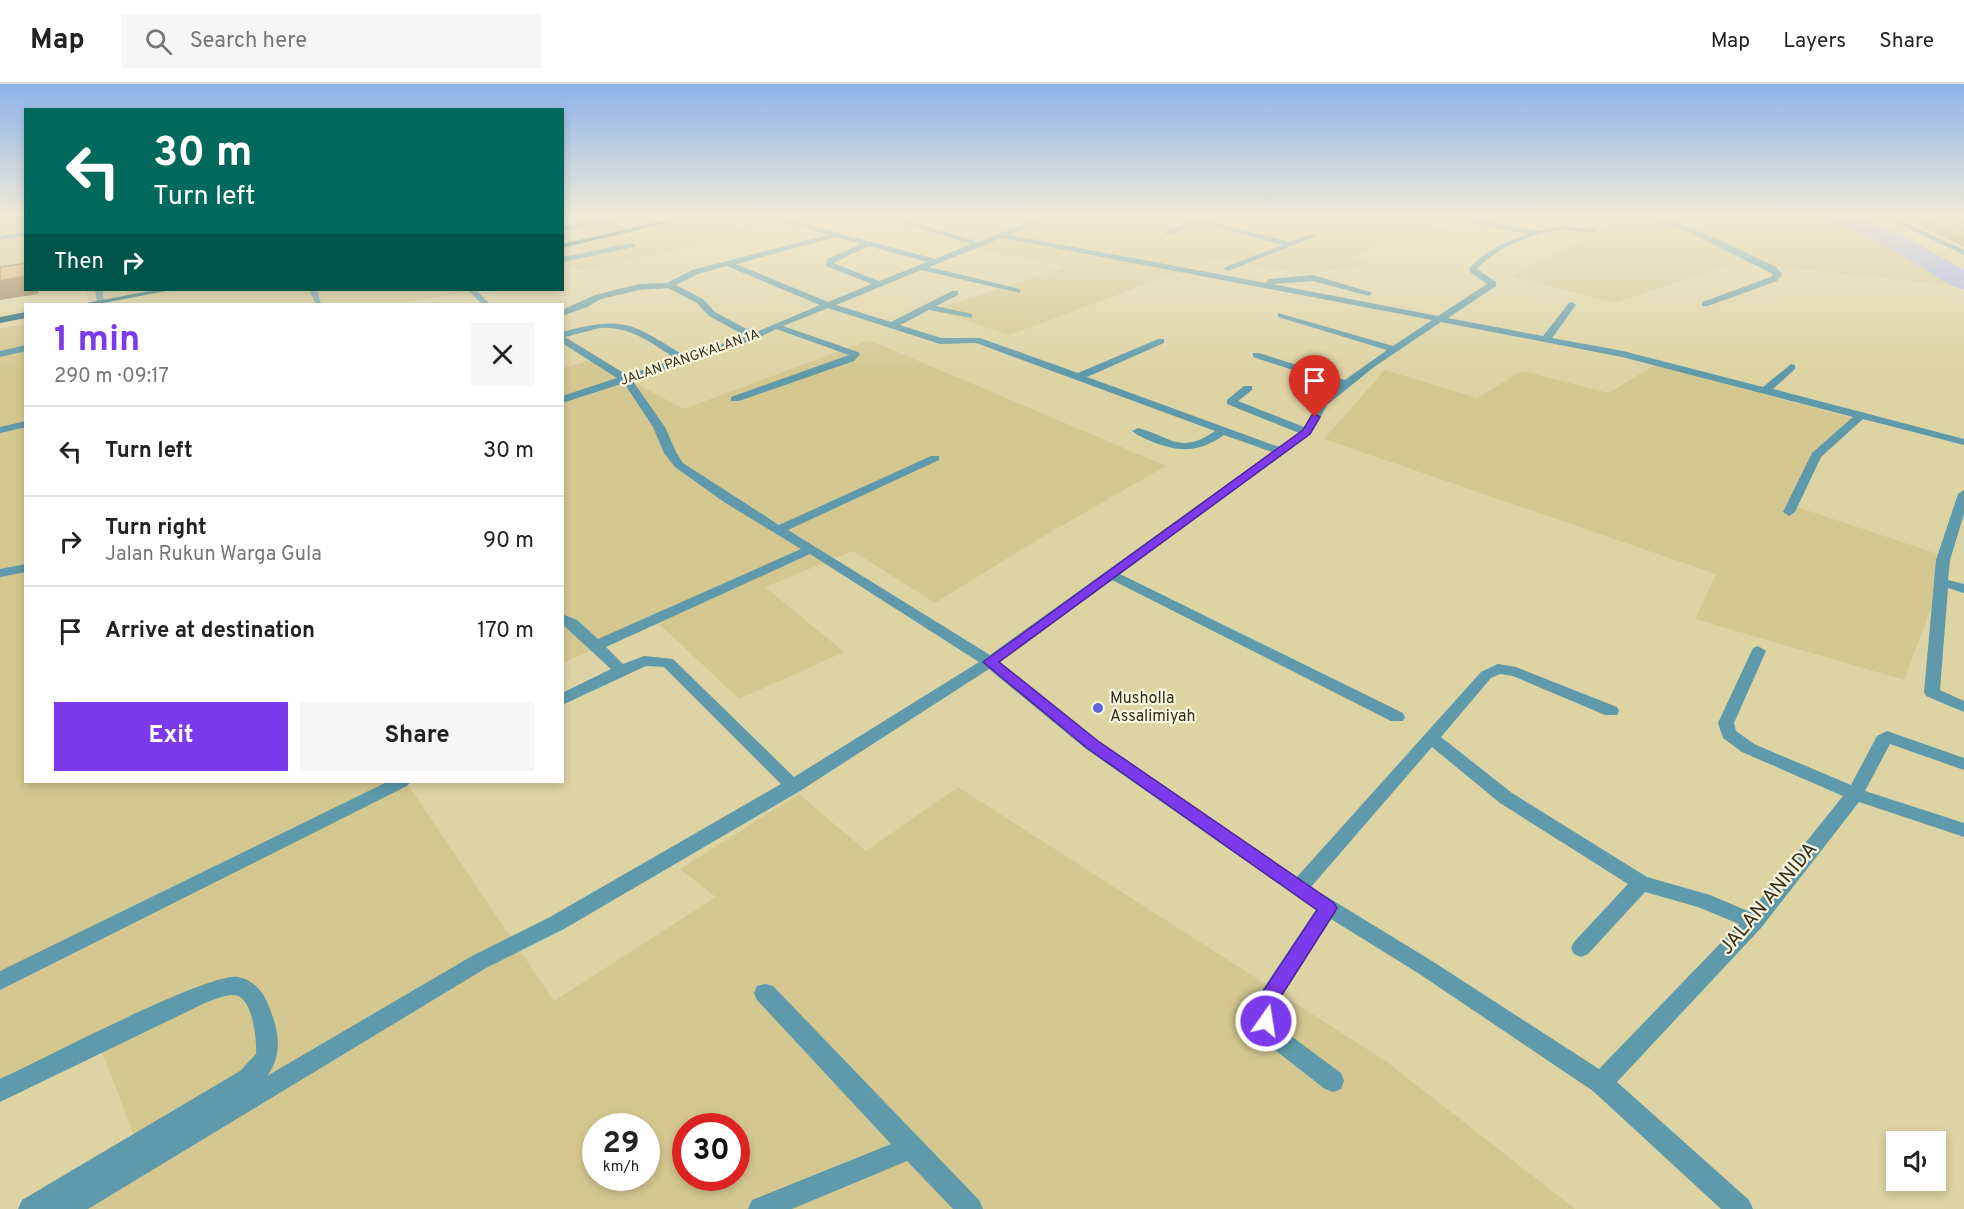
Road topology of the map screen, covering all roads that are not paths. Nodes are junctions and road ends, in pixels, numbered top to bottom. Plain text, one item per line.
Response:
1 (708, 268) edge
2 (740, 268) edge
3 (840, 268) edge
4 (921, 268) edge
5 (924, 268) edge
6 (1174, 268) edge
7 (1474, 268) edge
8 (1772, 268) edge
9 (1257, 284) junction
10 (669, 285) junction
11 (881, 285) junction
12 (99, 291) edge
13 (162, 291) edge
14 (313, 291) edge
15 (473, 291) edge
16 (1017, 291) dead end
17 (955, 293) dead end
18 (1369, 293) dead end
19 (318, 301) dead end
20 (101, 302) junction
21 (93, 303) edge
22 (485, 303) edge
23 (1572, 304) dead end
24 (1705, 304) dead end
25 (828, 305) junction
26 (928, 307) junction
27 (564, 312) edge
28 (24, 315) edge
29 (1281, 315) dead end
30 (969, 316) dead end
31 (1441, 318) junction
32 (0, 320) edge
33 (775, 326) junction
34 (891, 326) junction
35 (564, 336) edge
36 (754, 337) junction
37 (564, 338) edge
38 (1546, 339) junction
39 (1161, 341) dead end
40 (24, 348) edge
41 (1394, 349) junction
42 (0, 354) edge
43 (1256, 355) dead end
44 (684, 360) junction
45 (1791, 367) dead end
46 (1078, 377) junction
47 (627, 380) junction
48 (1347, 384) junction
49 (1248, 388) dead end
50 (1765, 391) junction
51 (564, 398) edge
52 (735, 399) dead end
53 (1862, 416) junction
54 (24, 424) edge
55 (0, 430) edge
56 (1138, 431) dead end
57 (1221, 432) dead end
58 (1306, 432) junction
59 (1964, 442) edge
60 (1280, 452) junction
61 (936, 458) dead end
62 (1964, 494) edge
63 (1789, 512) dead end
64 (778, 530) junction
65 (811, 549) junction
66 (24, 568) edge
67 (0, 573) edge
68 (1112, 575) junction
69 (1942, 582) junction
70 (1964, 589) edge
71 (564, 619) edge
72 (597, 645) junction
73 (1758, 651) dead end
74 (990, 662) junction
75 (621, 669) junction
76 (564, 699) edge
77 (1964, 707) edge
78 (1611, 711) dead end
79 (1397, 717) dead end
80 (1431, 738) junction
81 (1964, 764) edge
82 (399, 783) edge
83 (794, 787) junction
84 (1855, 794) junction
85 (1964, 830) edge
86 (1641, 883) junction
87 (1298, 889) junction
88 (1328, 908) junction
89 (1754, 922) junction
90 (1581, 948) dead end
91 (0, 981) edge
92 (765, 993) dead end
93 (1333, 1081) dead end
94 (1601, 1083) junction
95 (0, 1091) edge
96 (911, 1148) junction
97 (31, 1209) edge
98 (64, 1209) edge
99 (761, 1209) edge
100 (970, 1209) edge
101 (1740, 1209) edge

1 - 10 street
2 - 25 street
3 - 11 street
4 - 11 street, JALAN PANGKALAN 1A
5 - 16 street
6 - 9 street
7 - 31 street
8 - 24 street
9 - 18 street
9 - 31 street
10 - 27 street
10 - 36 street
11 - 25 street, JALAN PANGKALAN 1A
12 - 20 street
13 - 20 main road
14 - 19 street
15 - 22 street
17 - 26 street
20 - 21 main road
23 - 38 street
25 - 33 street, JALAN PANGKALAN 1A
25 - 34 street
26 - 30 street
26 - 34 street
28 - 32 main road
29 - 41 street
31 - 38 street
31 - 41 street
33 - 36 street, JALAN PANGKALAN 1A
33 - 52 street
34 - 46 street
35 - 44 street
36 - 44 street, JALAN PANGKALAN 1A
37 - 47 street
38 - 50 street
39 - 46 street
40 - 42 street
41 - 48 street
43 - 48 street
44 - 47 street, JALAN PANGKALAN 1A
45 - 50 street
46 - 60 street
47 - 51 street, JALAN PANGKALAN 1A
47 - 64 street
48 - 58 street
49 - 58 street
50 - 53 street
53 - 59 street
53 - 63 street
54 - 55 street
56 - 57 street
58 - 60 street
60 - 68 street
61 - 64 street
62 - 69 street
64 - 65 street
65 - 72 street
65 - 74 street
66 - 67 street
68 - 74 street
68 - 79 street
69 - 70 street
69 - 77 street
71 - 72 street
72 - 75 street
73 - 84 street
74 - 83 street
74 - 87 street
75 - 76 street
75 - 83 street
78 - 80 street
80 - 86 street
80 - 87 street
81 - 84 street, JALAN ANNIDA
82 - 91 street
83 - 98 street
84 - 85 street
84 - 89 street, JALAN ANNIDA
86 - 89 street
86 - 90 street
87 - 88 street
88 - 93 street
88 - 94 street
89 - 94 street, JALAN ANNIDA
92 - 96 street
94 - 101 street
95 - 97 street
96 - 99 street
96 - 100 street

